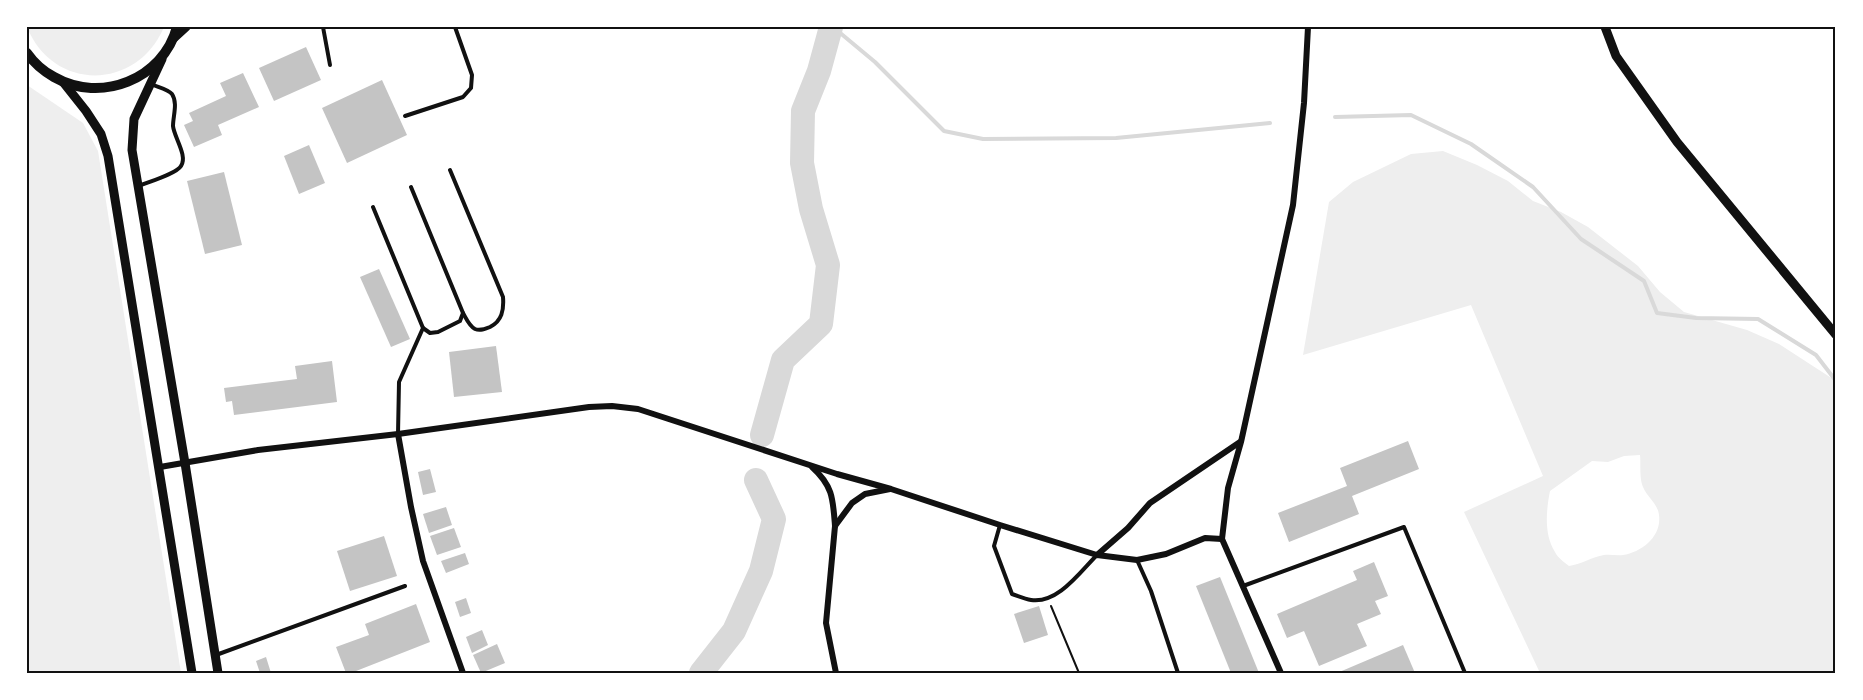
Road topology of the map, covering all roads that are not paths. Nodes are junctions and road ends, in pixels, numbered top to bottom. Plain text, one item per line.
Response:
1 (186, 27) edge
2 (323, 27) edge
3 (454, 27) edge
4 (1308, 27) edge
5 (1605, 27) edge
6 (176, 32) edge
7 (28, 56) edge
8 (163, 57) junction
9 (330, 65) dead end
10 (63, 82) junction
11 (151, 84) junction
12 (405, 116) dead end
13 (450, 170) dead end
14 (138, 186) junction
15 (411, 187) dead end
16 (373, 207) dead end
17 (463, 313) junction
18 (423, 328) junction
19 (1836, 335) edge
20 (398, 434) junction
21 (1241, 442) junction
22 (185, 463) junction
23 (809, 465) junction
24 (160, 467) junction
25 (891, 489) junction
26 (1000, 525) junction
27 (835, 526) junction
28 (1222, 539) junction
29 (1097, 555) junction
30 (1137, 560) junction
31 (405, 586) dead end
32 (1243, 586) junction
33 (216, 656) junction
34 (192, 673) edge
35 (218, 673) edge
36 (463, 673) edge
37 (836, 673) edge
38 (1178, 673) edge
39 (1281, 673) edge
40 (1465, 673) edge

1 - 6 street
2 - 9 lane
3 - 12 lane
4 - 21 street
5 - 19 street
6 - 8 main road
7 - 10 main road
8 - 10 main road
8 - 11 street
10 - 24 street
11 - 14 street
11 - 14 lane
13 - 17 lane
14 - 22 street
15 - 17 lane
16 - 18 lane
17 - 18 lane
18 - 20 lane
20 - 22 street
20 - 23 street
20 - 36 street
21 - 28 street
21 - 29 street
22 - 24 street
22 - 33 street
23 - 25 street
23 - 27 street
24 - 34 street
25 - 26 street
25 - 27 street
26 - 29 street
26 - 29 lane
27 - 37 street
28 - 30 street
28 - 32 street
29 - 30 street
30 - 38 lane
31 - 33 lane
32 - 39 street
32 - 40 lane
33 - 35 street

